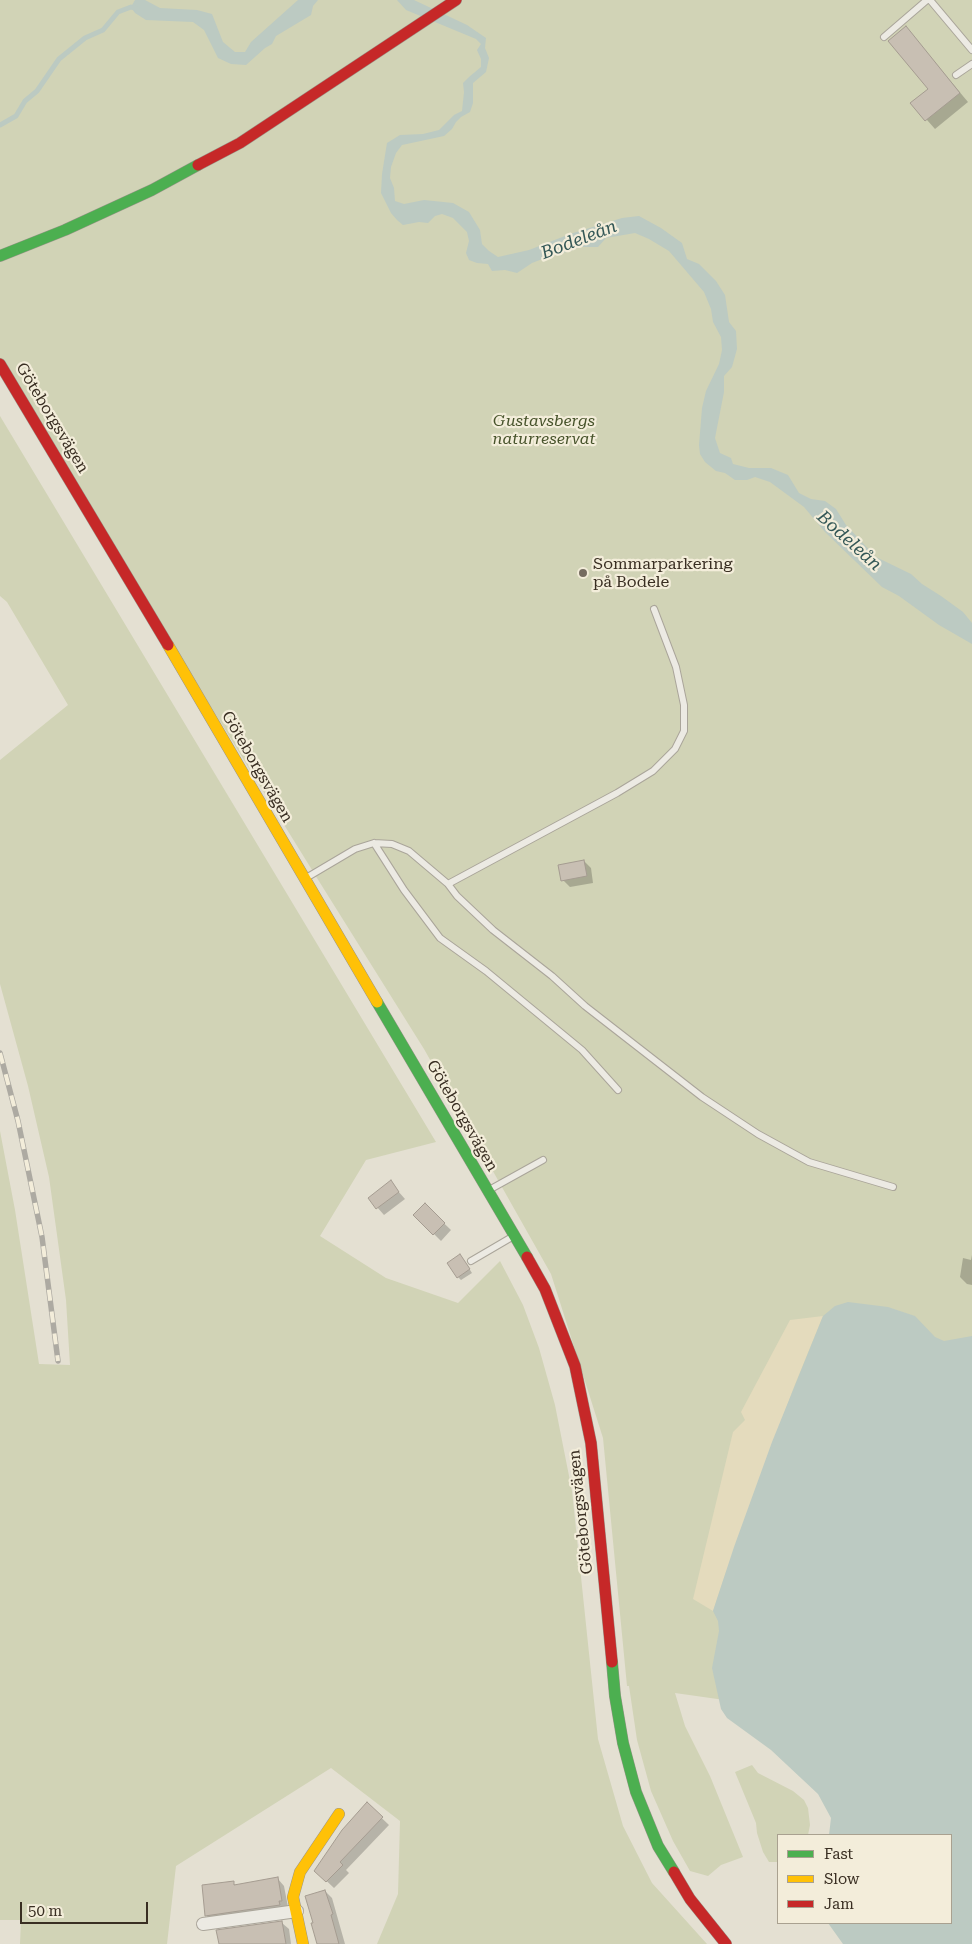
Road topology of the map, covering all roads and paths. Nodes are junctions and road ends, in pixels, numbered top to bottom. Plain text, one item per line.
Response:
1 (928, 0) edge
2 (455, 1) edge
3 (884, 37) dead end
4 (972, 50) edge
5 (972, 64) edge
6 (956, 75) dead end
7 (0, 256) edge
8 (0, 364) edge
9 (654, 609) dead end
10 (374, 843) junction
11 (304, 880) junction
12 (448, 884) junction
13 (618, 1090) dead end
14 (543, 1160) dead end
15 (893, 1187) dead end
16 (487, 1192) junction
17 (513, 1236) junction
18 (471, 1261) dead end
19 (339, 1814) dead end
20 (297, 1911) junction
21 (203, 1924) dead end
22 (303, 1944) edge
23 (726, 1944) edge

1 - 3 lane
1 - 4 lane
2 - 7 street
5 - 6 lane
8 - 11 street, Göteborgsvägen
9 - 12 lane
10 - 11 lane
10 - 12 lane
10 - 13 lane
11 - 16 street, Göteborgsvägen
12 - 15 lane
14 - 16 lane
16 - 17 street, Göteborgsvägen
17 - 18 lane
17 - 23 street, Göteborgsvägen
19 - 20 street
20 - 21 street
20 - 22 street

